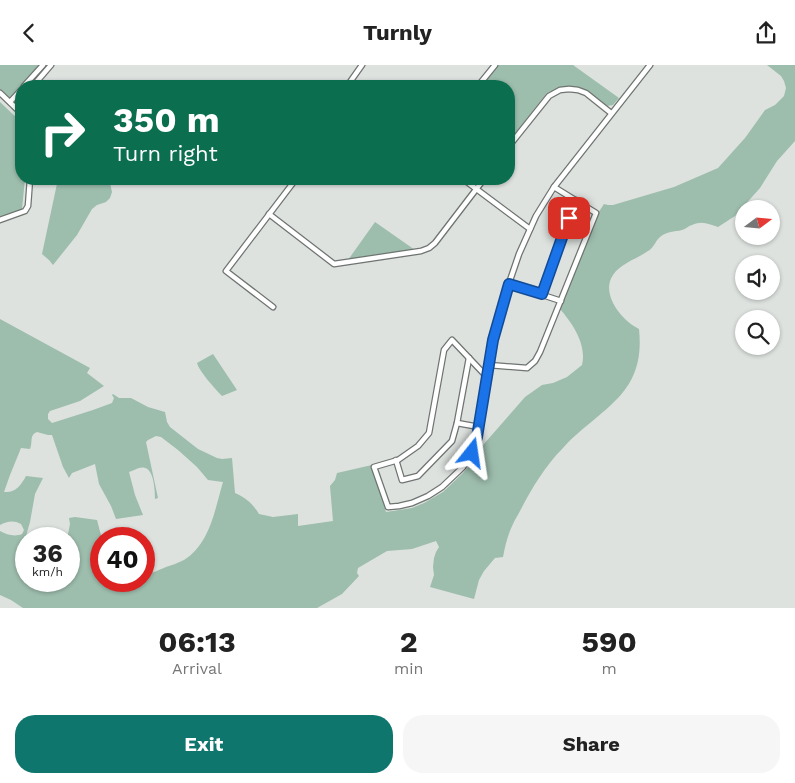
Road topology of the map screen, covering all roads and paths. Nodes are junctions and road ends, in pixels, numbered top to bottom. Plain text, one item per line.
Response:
1 (43, 65) edge
2 (51, 65) edge
3 (362, 65) edge
4 (494, 65) edge
5 (650, 65) edge
6 (29, 80) edge
7 (38, 80) edge
8 (351, 80) edge
9 (483, 80) edge
10 (0, 93) edge
11 (15, 97) edge
12 (10, 102) junction
13 (15, 107) edge
14 (611, 113) junction
15 (515, 138) edge
16 (30, 185) edge
17 (291, 185) edge
18 (471, 185) edge
19 (479, 185) edge
20 (554, 187) junction
21 (476, 189) junction
22 (576, 200) junction
23 (269, 214) junction
24 (0, 221) edge
25 (530, 229) junction
26 (509, 284) junction
27 (542, 294) junction
28 (562, 301) junction
29 (273, 307) dead end
30 (468, 358) junction
31 (488, 365) junction
32 (487, 377) junction
33 (457, 423) junction
34 (479, 427) junction
35 (396, 460) junction

1 - 6 street
2 - 7 street
3 - 8 street
4 - 9 street
5 - 14 street
10 - 12 street
11 - 12 street
12 - 13 street
14 - 15 street
14 - 20 street
16 - 24 street
17 - 23 street
18 - 21 street
19 - 21 street
20 - 22 street
20 - 25 street
21 - 23 street
21 - 25 street
22 - 27 street
22 - 28 street
23 - 29 street
25 - 26 street
26 - 27 street
26 - 31 street
27 - 28 street
28 - 31 street
30 - 32 street
30 - 33 street
30 - 35 street
31 - 32 street
32 - 34 street
33 - 34 street
33 - 35 street
34 - 35 street

